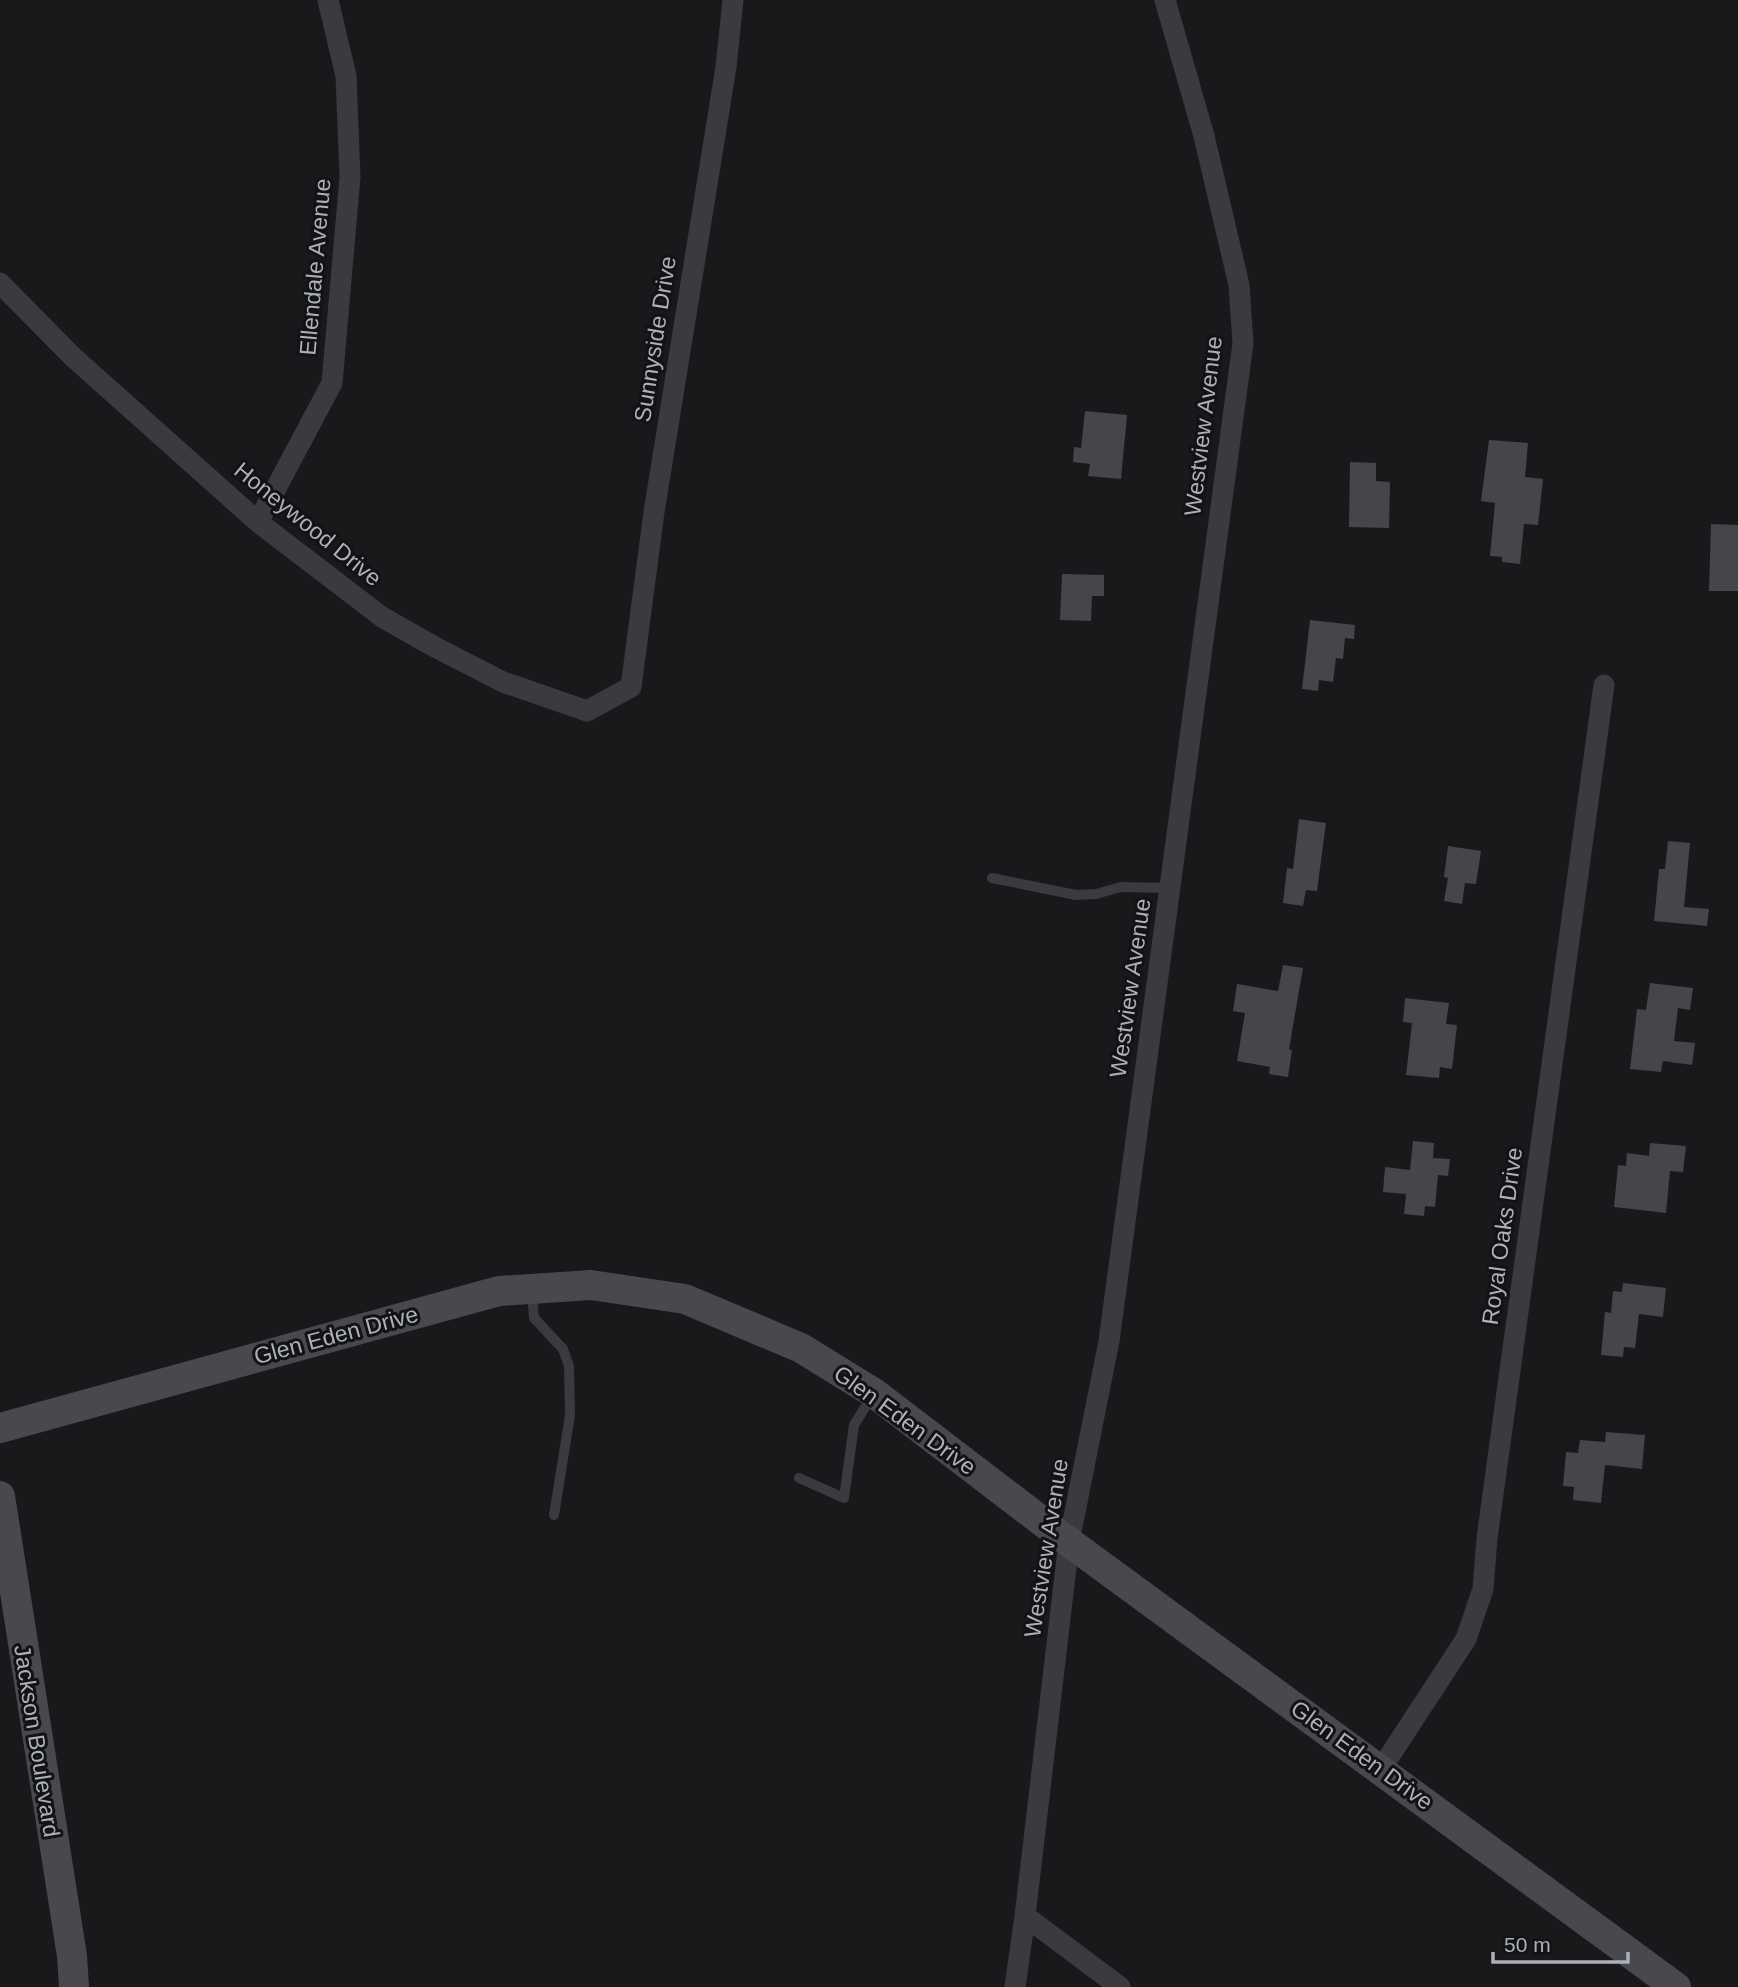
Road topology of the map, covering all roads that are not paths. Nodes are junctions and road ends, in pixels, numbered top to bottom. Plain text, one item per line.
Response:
1 (328, 0) edge
2 (733, 0) edge
3 (1166, 0) edge
4 (0, 283) edge
5 (258, 522) junction
6 (1604, 685) dead end
7 (631, 687) joint
8 (992, 878) dead end
9 (1170, 888) junction
10 (532, 1288) junction
11 (874, 1393) junction
12 (0, 1428) edge
13 (799, 1478) dead end
14 (0, 1496) edge
15 (554, 1515) dead end
16 (1069, 1542) junction
17 (1381, 1769) junction
18 (1026, 1916) junction
19 (74, 1987) edge
20 (1015, 1987) edge
21 (1120, 1987) edge
22 (1676, 1987) edge

1 - 5 street, Ellendale Avenue
2 - 7 street, Sunnyside Drive
3 - 9 street, Westview Avenue
4 - 5 street, Honeywood Drive
5 - 7 street, Honeywood Drive
6 - 17 street, Royal Oaks Drive
8 - 9 lane
9 - 16 street, Westview Avenue
10 - 11 street, Glen Eden Drive
10 - 12 street, Glen Eden Drive
10 - 15 lane
11 - 13 lane
11 - 16 street, Glen Eden Drive
14 - 19 street, Jackson Boulevard
16 - 17 street, Glen Eden Drive
16 - 18 street, Westview Avenue
17 - 22 street, Glen Eden Drive
18 - 20 street, Westview Avenue
18 - 21 street

